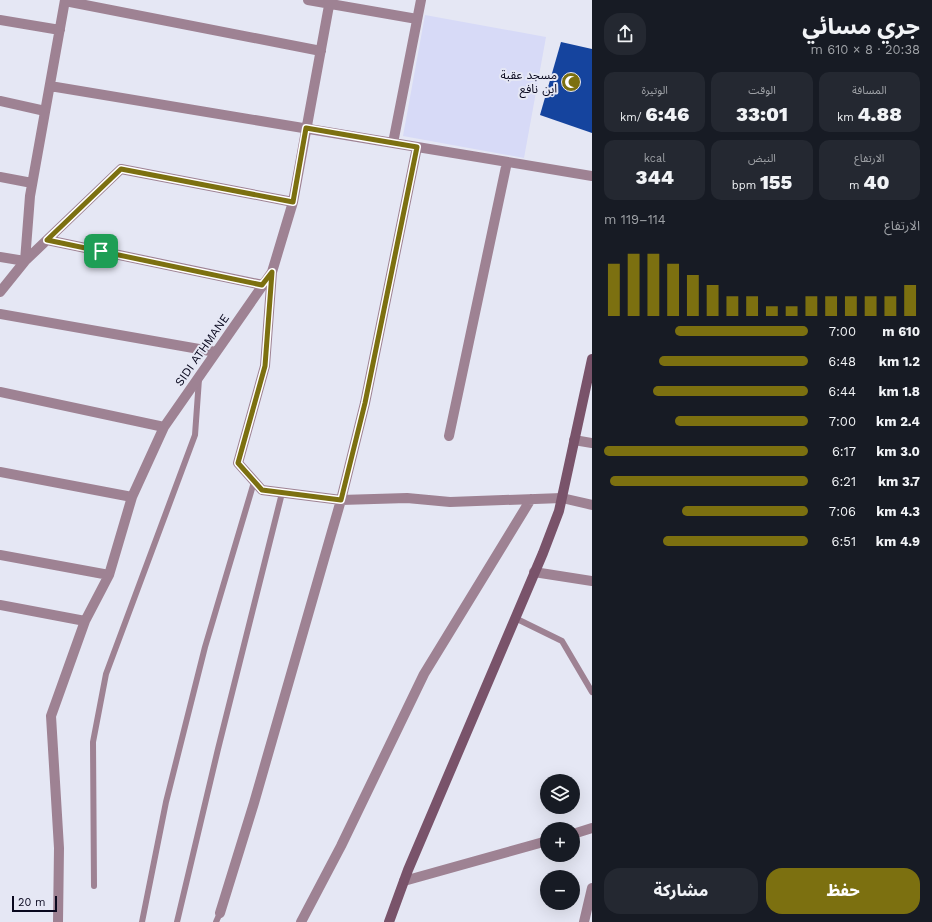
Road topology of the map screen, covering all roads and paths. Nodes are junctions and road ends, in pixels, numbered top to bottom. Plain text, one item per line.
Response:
1 (308, 0) edge
2 (421, 0) edge
3 (65, 1) edge
4 (330, 2) edge
5 (417, 19) junction
6 (0, 20) edge
7 (60, 30) junction
8 (321, 51) junction
9 (50, 86) junction
10 (0, 101) edge
11 (45, 111) junction
12 (306, 128) junction
13 (393, 143) junction
14 (417, 147) junction
15 (507, 162) junction
16 (592, 176) edge
17 (0, 177) edge
18 (32, 183) junction
19 (293, 202) junction
20 (47, 240) junction
21 (0, 257) edge
22 (25, 262) junction
23 (272, 272) junction
24 (262, 285) junction
25 (0, 292) edge
26 (0, 314) edge
27 (216, 352) junction
28 (592, 359) edge
29 (199, 376) junction
30 (590, 382) edge
31 (0, 392) edge
32 (164, 427) junction
33 (449, 436) dead end
34 (574, 440) junction
35 (592, 443) edge
36 (0, 472) edge
37 (254, 482) junction
38 (282, 493) junction
39 (132, 497) junction
40 (562, 498) junction
41 (531, 499) junction
42 (341, 500) junction
43 (592, 505) edge
44 (0, 555) edge
45 (534, 572) junction
46 (109, 575) junction
47 (592, 581) edge
48 (0, 605) edge
49 (515, 618) junction
50 (86, 621) junction
51 (592, 692) edge
52 (592, 828) edge
53 (580, 832) edge
54 (540, 843) edge
55 (404, 880) junction
56 (94, 886) dead end
57 (592, 888) edge
58 (218, 917) edge
59 (58, 922) edge
60 (142, 922) edge
61 (177, 922) edge
62 (301, 922) edge
63 (389, 922) edge
64 (584, 922) edge

1 - 4 street
2 - 5 street
3 - 7 street
3 - 8 street
4 - 5 street
4 - 8 street, SIDI ATHMANE
5 - 13 street
6 - 7 street
7 - 9 street
8 - 12 street, SIDI ATHMANE
9 - 11 street
9 - 12 street
10 - 11 street
11 - 18 street
12 - 13 street
12 - 19 street, SIDI ATHMANE
13 - 14 street
14 - 15 street
14 - 42 street
15 - 16 street
15 - 33 street
17 - 18 street
18 - 22 street
19 - 20 street
19 - 23 street, SIDI ATHMANE
20 - 22 street
20 - 24 street
21 - 22 street
22 - 25 street
23 - 24 street, SIDI ATHMANE
23 - 37 street
24 - 27 street, SIDI ATHMANE
26 - 27 street
27 - 29 street, SIDI ATHMANE
28 - 30 street
29 - 32 street, SIDI ATHMANE
29 - 56 lane
30 - 34 street
31 - 32 street
32 - 39 street, SIDI ATHMANE
34 - 35 street
34 - 40 street
36 - 39 street
37 - 38 street
37 - 60 lane
38 - 42 street
38 - 61 lane
39 - 46 street, SIDI ATHMANE
40 - 41 street
40 - 43 street
40 - 45 street
41 - 42 street
41 - 62 street
42 - 58 street
44 - 46 street
45 - 47 street
45 - 49 street
46 - 50 street, SIDI ATHMANE
48 - 50 street
49 - 51 lane
49 - 55 street
50 - 59 street, SIDI ATHMANE
52 - 53 street
54 - 55 street
55 - 63 street
57 - 64 street

